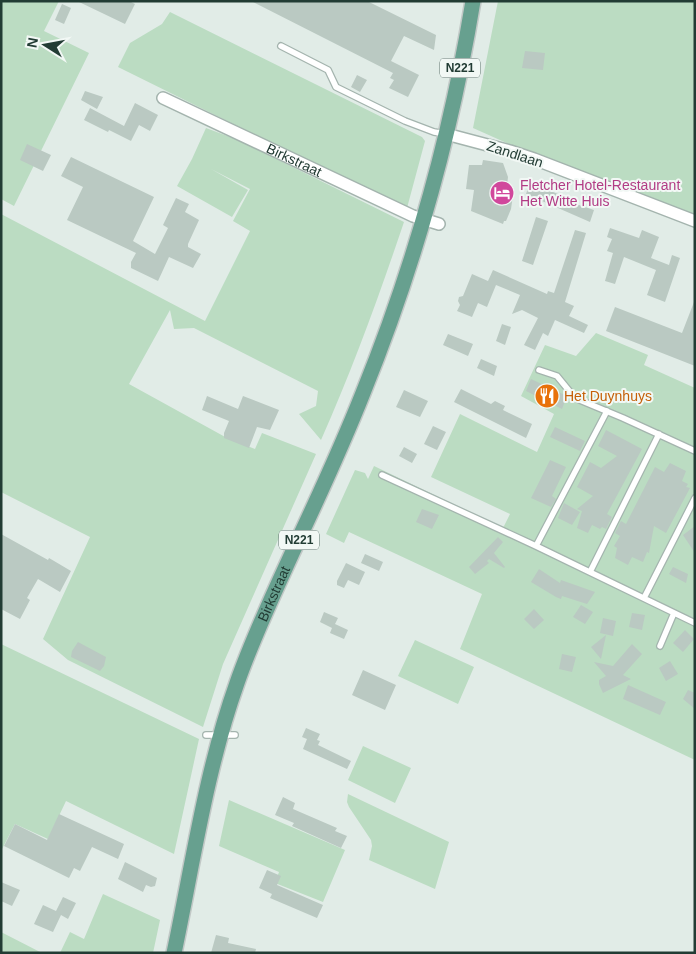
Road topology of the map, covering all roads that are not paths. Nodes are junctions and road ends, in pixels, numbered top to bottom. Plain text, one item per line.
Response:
1 (473, 1) edge
2 (281, 46) dead end
3 (163, 98) dead end
4 (446, 134) junction
5 (695, 221) edge
6 (432, 222) junction
7 (539, 370) dead end
8 (607, 411) junction
9 (658, 434) junction
10 (695, 451) edge
11 (382, 476) dead end
12 (695, 498) edge
13 (536, 546) junction
14 (590, 572) junction
15 (644, 598) junction
16 (674, 613) junction
17 (695, 623) edge
18 (660, 646) dead end
19 (174, 953) edge

1 - 4 main road, Birkstraat / N221
2 - 4 lane
3 - 6 street, Birkstraat
4 - 5 street, Zandlaan
4 - 6 main road, Birkstraat / N221
6 - 19 main road, Birkstraat / N221
7 - 8 lane
8 - 9 lane
8 - 13 lane
9 - 10 lane
9 - 14 lane
11 - 13 lane
12 - 15 lane
13 - 14 lane
14 - 15 lane
15 - 16 lane
16 - 17 lane
16 - 18 lane

